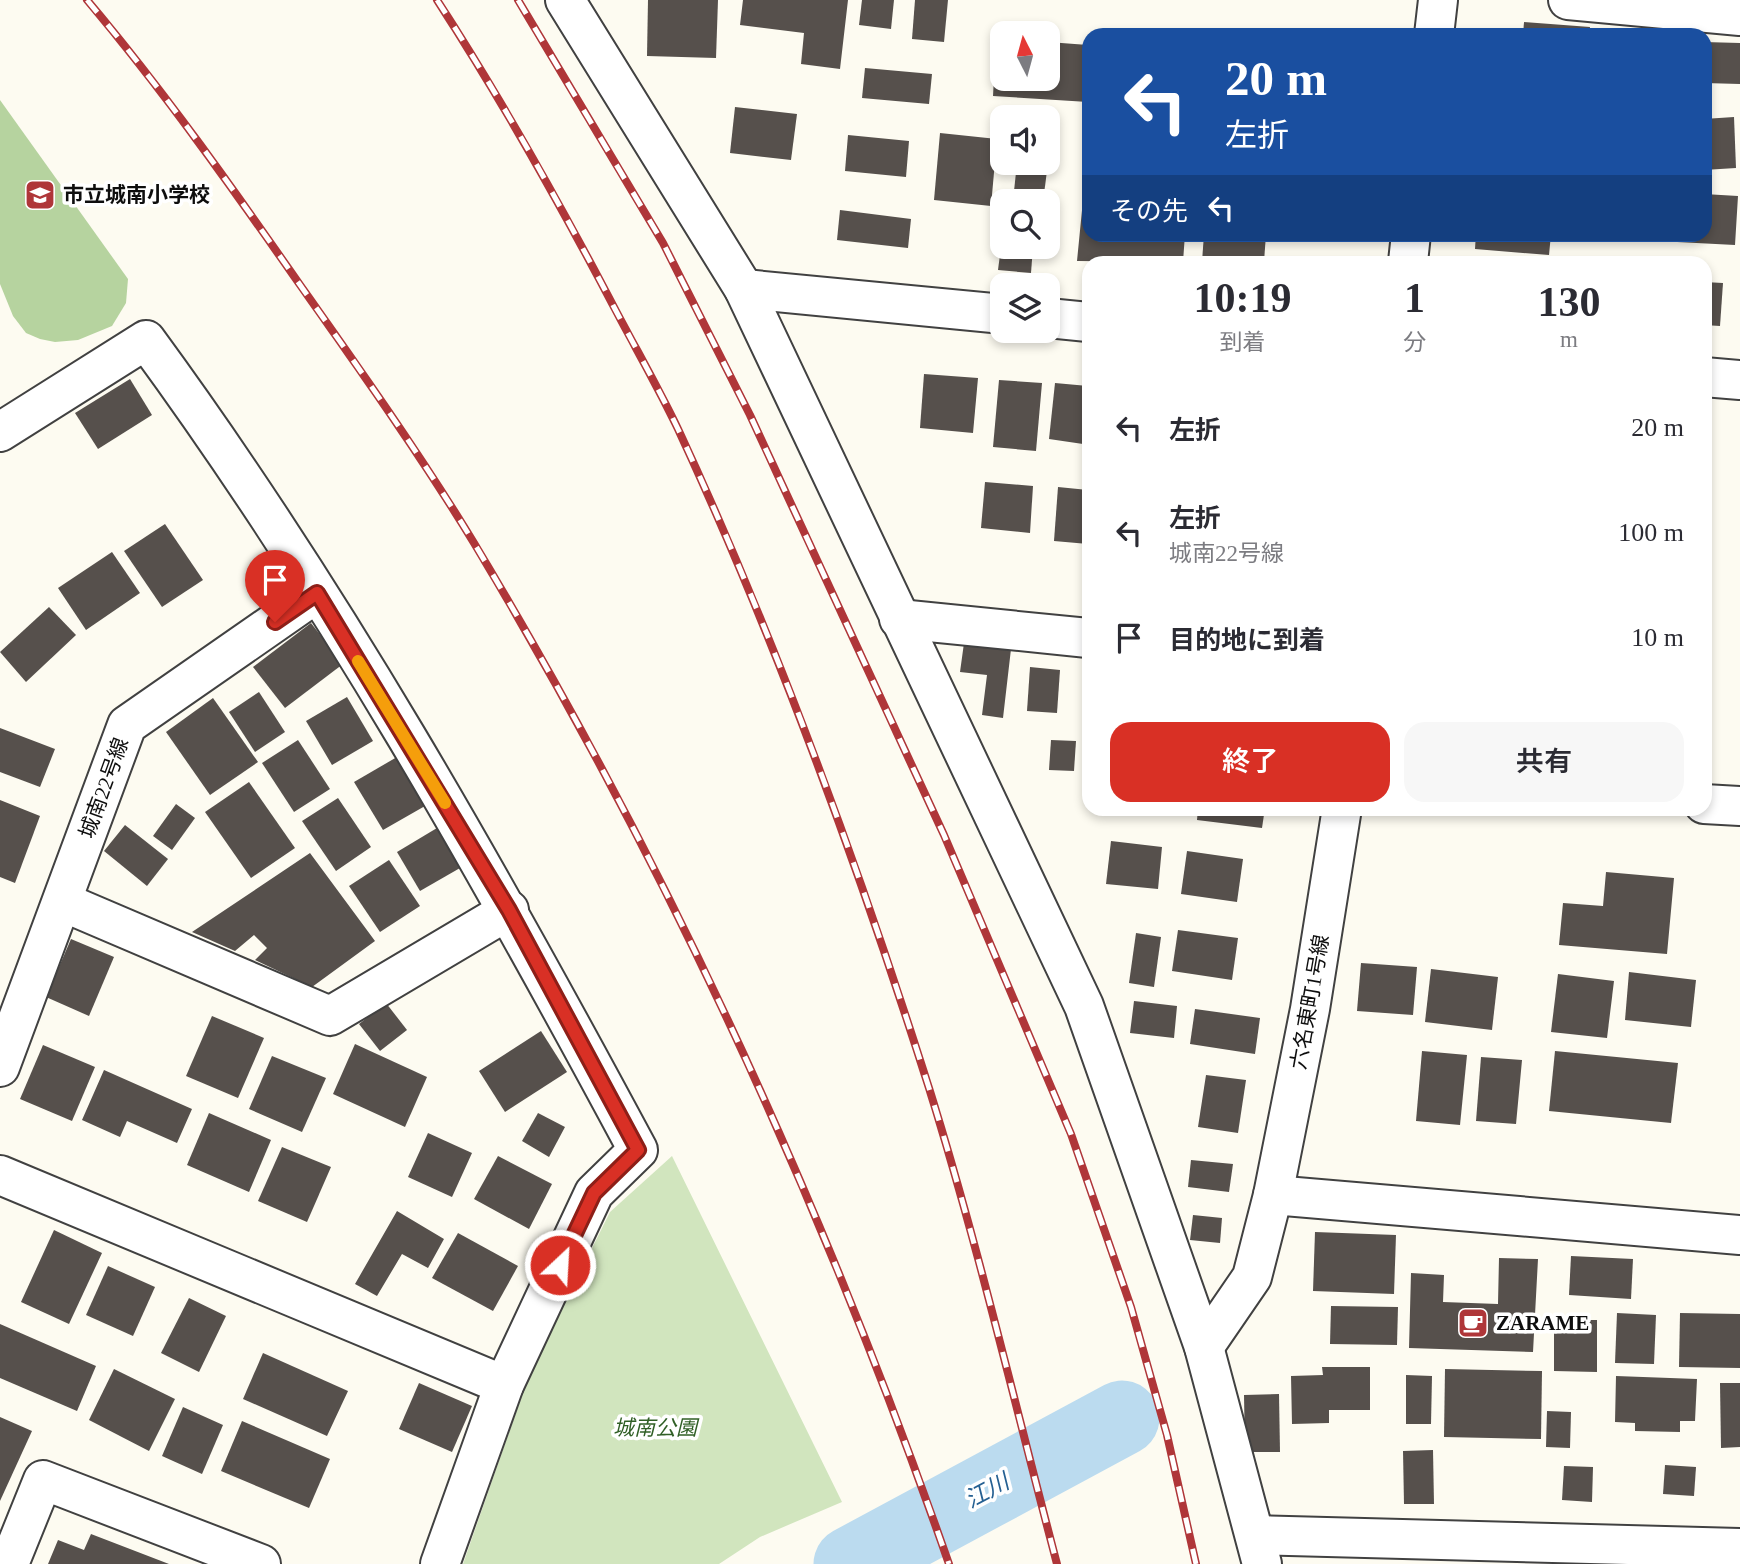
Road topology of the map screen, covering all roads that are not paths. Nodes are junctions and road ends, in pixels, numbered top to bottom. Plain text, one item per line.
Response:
1 (565, 0) edge
2 (1438, 0) edge
3 (1568, 0) edge
4 (1740, 16) edge
5 (1435, 28) edge
6 (744, 289) junction
7 (990, 313) edge
8 (1060, 319) edge
9 (1082, 321) edge
10 (1712, 378) edge
11 (1740, 380) edge
12 (0, 432) edge
13 (317, 593) junction
14 (899, 619) junction
15 (1082, 637) edge
16 (1712, 804) edge
17 (1740, 806) edge
18 (1341, 816) edge
19 (63, 902) junction
20 (509, 910) junction
21 (0, 1068) edge
22 (0, 1175) edge
23 (1273, 1195) junction
24 (1740, 1234) edge
25 (1204, 1347) junction
26 (504, 1385) junction
27 (1740, 1548) edge
28 (1258, 1550) edge
29 (9, 1564) edge
30 (261, 1564) edge
31 (440, 1564) edge

1 - 6 street
2 - 5 street
3 - 4 street
6 - 7 street
6 - 14 street
8 - 9 street
10 - 11 street
12 - 13 street
13 - 19 street, 城南22号線
13 - 20 street
14 - 15 street
14 - 25 street
16 - 17 street
18 - 23 street, 六名東町1号線
19 - 20 street
19 - 21 street, 城南22号線
20 - 26 street
22 - 26 street
23 - 24 street
23 - 25 street, 六名東町1号線
25 - 28 street
26 - 31 street
27 - 28 street
29 - 30 street

